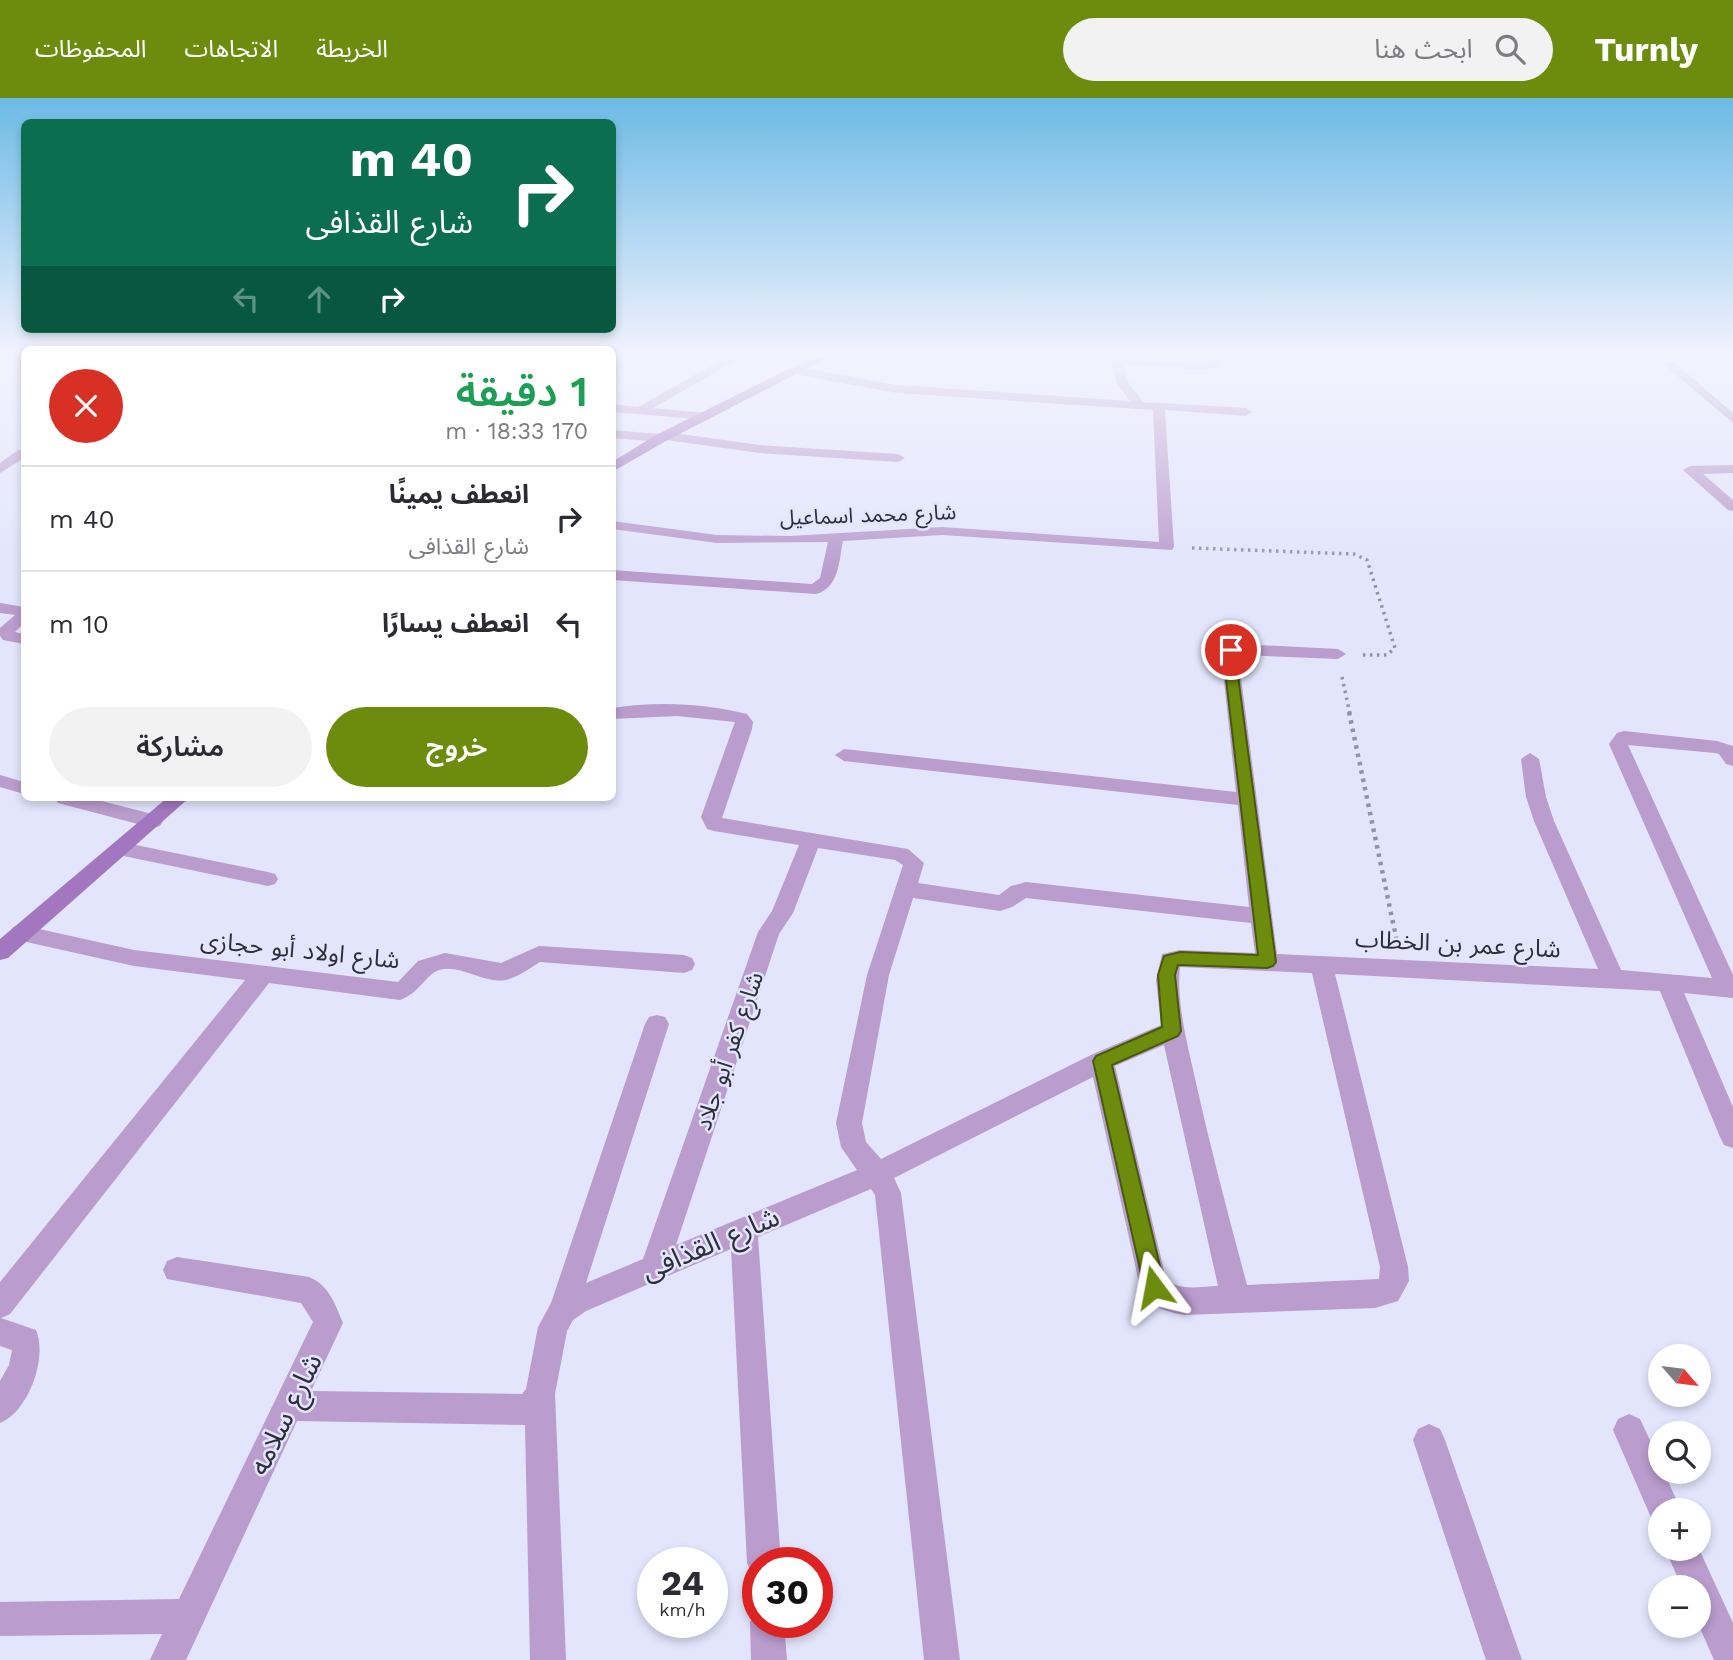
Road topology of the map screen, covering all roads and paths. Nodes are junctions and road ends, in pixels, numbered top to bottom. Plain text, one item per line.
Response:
1 (677, 430) edge
2 (1160, 430) edge
3 (616, 433) edge
4 (663, 437) junction
5 (0, 452) edge
6 (21, 453) edge
7 (21, 455) edge
8 (898, 457) dead end
9 (616, 466) edge
10 (0, 469) edge
11 (1733, 469) edge
12 (1733, 508) edge
13 (616, 526) edge
14 (836, 537) junction
15 (1167, 547) junction
16 (616, 575) edge
17 (0, 608) edge
18 (21, 612) edge
19 (21, 617) edge
20 (21, 638) edge
21 (1338, 654) junction
22 (616, 713) edge
23 (844, 755) dead end
24 (1530, 759) dead end
25 (1733, 760) edge
26 (0, 781) edge
27 (21, 787) edge
28 (1249, 800) junction
29 (76, 801) edge
30 (176, 801) edge
31 (153, 821) junction
32 (811, 840) junction
33 (121, 849) junction
34 (268, 879) dead end
35 (905, 889) junction
36 (1261, 916) junction
37 (22, 933) junction
38 (0, 952) edge
39 (1267, 962) junction
40 (684, 964) dead end
41 (1321, 964) junction
42 (1402, 968) junction
43 (262, 976) junction
44 (1613, 978) junction
45 (1668, 982) junction
46 (1730, 989) edge
47 (657, 1024) dead end
48 (1172, 1031) junction
49 (1102, 1061) junction
50 (1733, 1138) edge
51 (877, 1174) junction
52 (744, 1228) junction
53 (655, 1266) junction
54 (177, 1270) dead end
55 (1236, 1299) junction
56 (0, 1304) edge
57 (563, 1310) junction
58 (0, 1332) edge
59 (540, 1394) junction
60 (289, 1406) junction
61 (0, 1408) edge
62 (1629, 1430) dead end
63 (1429, 1440) dead end
64 (1660, 1498) edge
65 (763, 1547) edge
66 (1687, 1561) edge
67 (188, 1616) junction
68 (0, 1619) edge
69 (768, 1638) edge
70 (168, 1660) edge
71 (548, 1660) edge
72 (769, 1660) edge
73 (942, 1660) edge
74 (1504, 1660) edge
75 (1732, 1660) edge

1 - 4 street
2 - 15 street
3 - 4 street
4 - 8 street
4 - 9 street
5 - 6 street
7 - 10 street
11 - 12 street
13 - 14 street, شارع محمد اسماعيل
14 - 15 street, شارع محمد اسماعيل
14 - 16 street
15 - 21 path
17 - 18 street
19 - 20 street
21 - 28 street
21 - 42 path
22 - 32 street
23 - 28 street
24 - 44 street
25 - 46 street
26 - 27 street
28 - 36 street
29 - 31 street
30 - 31 street
31 - 33 street
32 - 35 street
32 - 53 street, شارع كفر أبو جلاد
33 - 34 street
33 - 37 street
35 - 36 street
35 - 51 street
36 - 39 street
37 - 38 street
37 - 43 street, شارع اولاد أبو حجازى
39 - 41 street, شارع عمر بن الخطاب
39 - 48 street, شارع عمر بن الخطاب
40 - 43 street, شارع اولاد أبو حجازى
41 - 42 street, شارع عمر بن الخطاب
41 - 55 street
42 - 44 street, شارع عمر بن الخطاب
43 - 56 street
44 - 45 street, شارع عمر بن الخطاب
45 - 46 street, شارع عمر بن الخطاب
45 - 50 street
47 - 57 street
48 - 49 street, شارع القذافى
48 - 55 street
49 - 51 street, شارع القذافى
49 - 55 street
51 - 52 street, شارع القذافى
51 - 73 street
52 - 53 street, شارع القذافى
52 - 65 street
53 - 57 street, شارع القذافى
54 - 60 street, شارع سلامه
57 - 59 street
58 - 61 street
59 - 60 street
59 - 71 street
60 - 67 street, شارع سلامه
62 - 64 street
63 - 74 street
66 - 75 street
67 - 68 street
67 - 70 street, شارع سلامه
69 - 72 street

